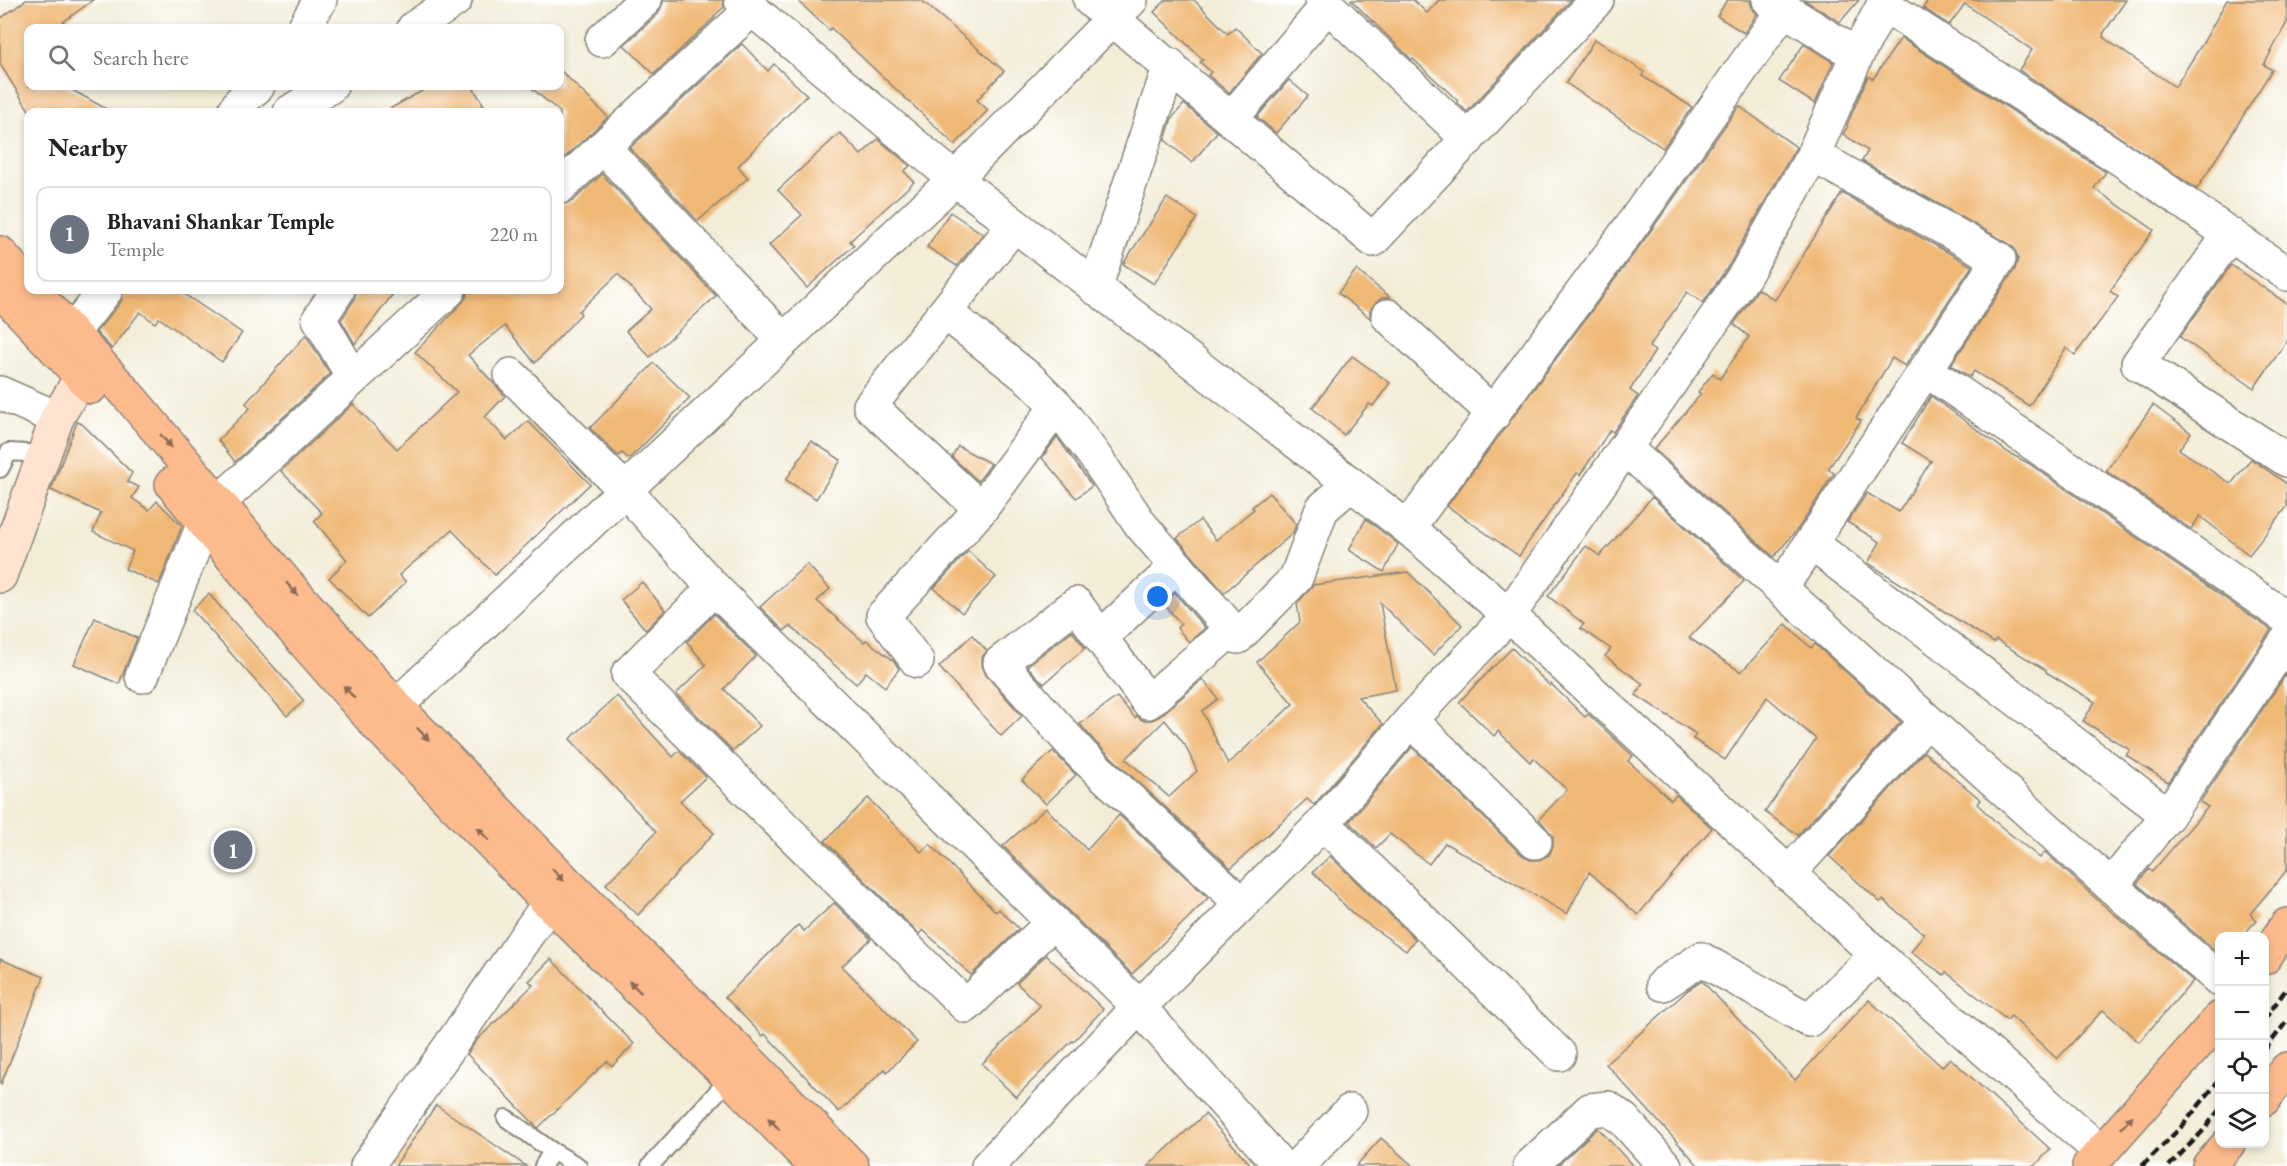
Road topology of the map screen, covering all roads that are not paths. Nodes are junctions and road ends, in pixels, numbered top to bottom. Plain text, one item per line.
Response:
1 (320, 0) edge
2 (455, 0) edge
3 (645, 0) edge
4 (1597, 0) edge
5 (1885, 2) edge
6 (1325, 3) edge
7 (746, 5) edge
8 (1777, 5) edge
9 (1112, 6) edge
10 (306, 24) edge
11 (420, 24) edge
12 (602, 40) dead end
13 (1857, 55) junction
14 (1170, 65) junction
15 (254, 90) edge
16 (236, 108) edge
17 (1231, 119) junction
18 (1468, 139) junction
19 (603, 147) junction
20 (1813, 155) junction
21 (955, 179) junction
22 (564, 184) edge
23 (1014, 225) junction
24 (2230, 234) junction
25 (0, 253) edge
26 (2287, 274) edge
27 (24, 280) edge
28 (1095, 288) junction
29 (0, 290) edge
30 (37, 294) edge
31 (103, 294) edge
32 (335, 294) edge
33 (444, 294) edge
34 (946, 313) junction
35 (1388, 316) dead end
36 (72, 333) junction
37 (783, 340) junction
38 (88, 367) junction
39 (1926, 370) junction
40 (511, 375) dead end
41 (353, 377) junction
42 (0, 393) edge
43 (1057, 406) junction
44 (1494, 414) junction
45 (57, 418) junction
46 (1624, 448) junction
47 (44, 454) junction
48 (2287, 460) edge
49 (0, 469) edge
50 (1351, 484) junction
51 (624, 489) junction
52 (981, 508) junction
53 (211, 513) junction
54 (1408, 528) junction
55 (1811, 543) junction
56 (1178, 566) junction
57 (0, 576) edge
58 (714, 588) junction
59 (1781, 588) junction
60 (1509, 615) junction
61 (2287, 618) edge
62 (1231, 630) junction
63 (1102, 636) junction
64 (2287, 640) edge
65 (917, 661) dead end
66 (142, 676) dead end
67 (396, 706) junction
68 (1411, 720) junction
69 (1927, 721) junction
70 (2168, 816) junction
71 (1323, 823) junction
72 (1535, 842) dead end
73 (1788, 874) junction
74 (2111, 886) junction
75 (549, 903) junction
76 (1241, 903) junction
77 (1053, 922) junction
78 (2287, 925) edge
79 (2269, 952) edge
80 (1877, 956) junction
81 (2215, 976) edge
82 (1663, 984) dead end
83 (1139, 1007) junction
84 (2215, 1024) edge
85 (1559, 1054) dead end
86 (2287, 1070) edge
87 (730, 1078) junction
88 (2269, 1094) edge
89 (1350, 1111) dead end
90 (506, 1118) dead end
91 (2224, 1148) edge
92 (552, 1150) junction
93 (2095, 1159) edge
94 (367, 1166) edge
95 (543, 1166) edge
96 (578, 1166) edge
97 (650, 1166) edge
98 (814, 1166) edge
99 (852, 1166) edge
100 (988, 1166) edge
101 (1281, 1166) edge
102 (1298, 1166) edge
103 (1530, 1166) edge
104 (1665, 1166) edge
105 (2209, 1166) edge

1 - 10 street
2 - 11 street
3 - 12 street
4 - 18 street
5 - 13 street
5 - 24 street
6 - 17 street
6 - 18 street
7 - 19 street
7 - 21 street
8 - 13 street
8 - 44 street
9 - 14 street
9 - 21 street
13 - 20 street
14 - 17 street
14 - 28 street
15 - 16 street
17 - 18 street
19 - 22 street
19 - 37 street
20 - 39 street
20 - 46 street
21 - 23 street
21 - 37 street
23 - 28 street
23 - 34 street
24 - 26 street
24 - 48 street
25 - 27 main road
28 - 50 street
29 - 38 main road
30 - 36 main road
31 - 36 street
32 - 41 street
33 - 41 street
34 - 43 street
34 - 52 street
35 - 44 street
36 - 38 main road
37 - 51 street
38 - 45 street
38 - 53 main road
39 - 55 street
39 - 61 street
40 - 51 street
41 - 53 street
42 - 45 street
43 - 52 street
43 - 56 street
44 - 54 street
45 - 47 street
46 - 59 street
46 - 60 street
47 - 49 lane
47 - 57 street
50 - 54 street
50 - 62 street
51 - 58 street
51 - 67 street
52 - 65 street
53 - 66 street
53 -> 67 main road
75 -> 53 main road
54 - 60 street
55 - 59 street
55 - 70 street
56 - 62 street
56 - 63 street
58 - 77 street
58 - 77 street
59 - 69 street
60 - 68 street
60 - 73 street
62 - 63 street
63 - 76 street
64 - 70 street
67 -> 99 main road
68 - 71 street
68 - 72 street
69 - 73 street
69 - 74 street
70 - 74 street
71 - 76 street
71 - 85 street
73 - 80 street
74 - 81 street
87 -> 75 main road
75 - 94 street
76 - 83 street
77 - 83 street
78 - 79 main road
80 - 82 street
80 - 93 street
83 - 100 street
83 - 101 street
93 -> 84 main road
86 - 88 main road
87 - 97 lane
98 -> 87 main road
89 - 102 street
90 - 92 lane
91 - 105 main road
92 - 95 lane
92 - 96 lane
103 - 104 street

